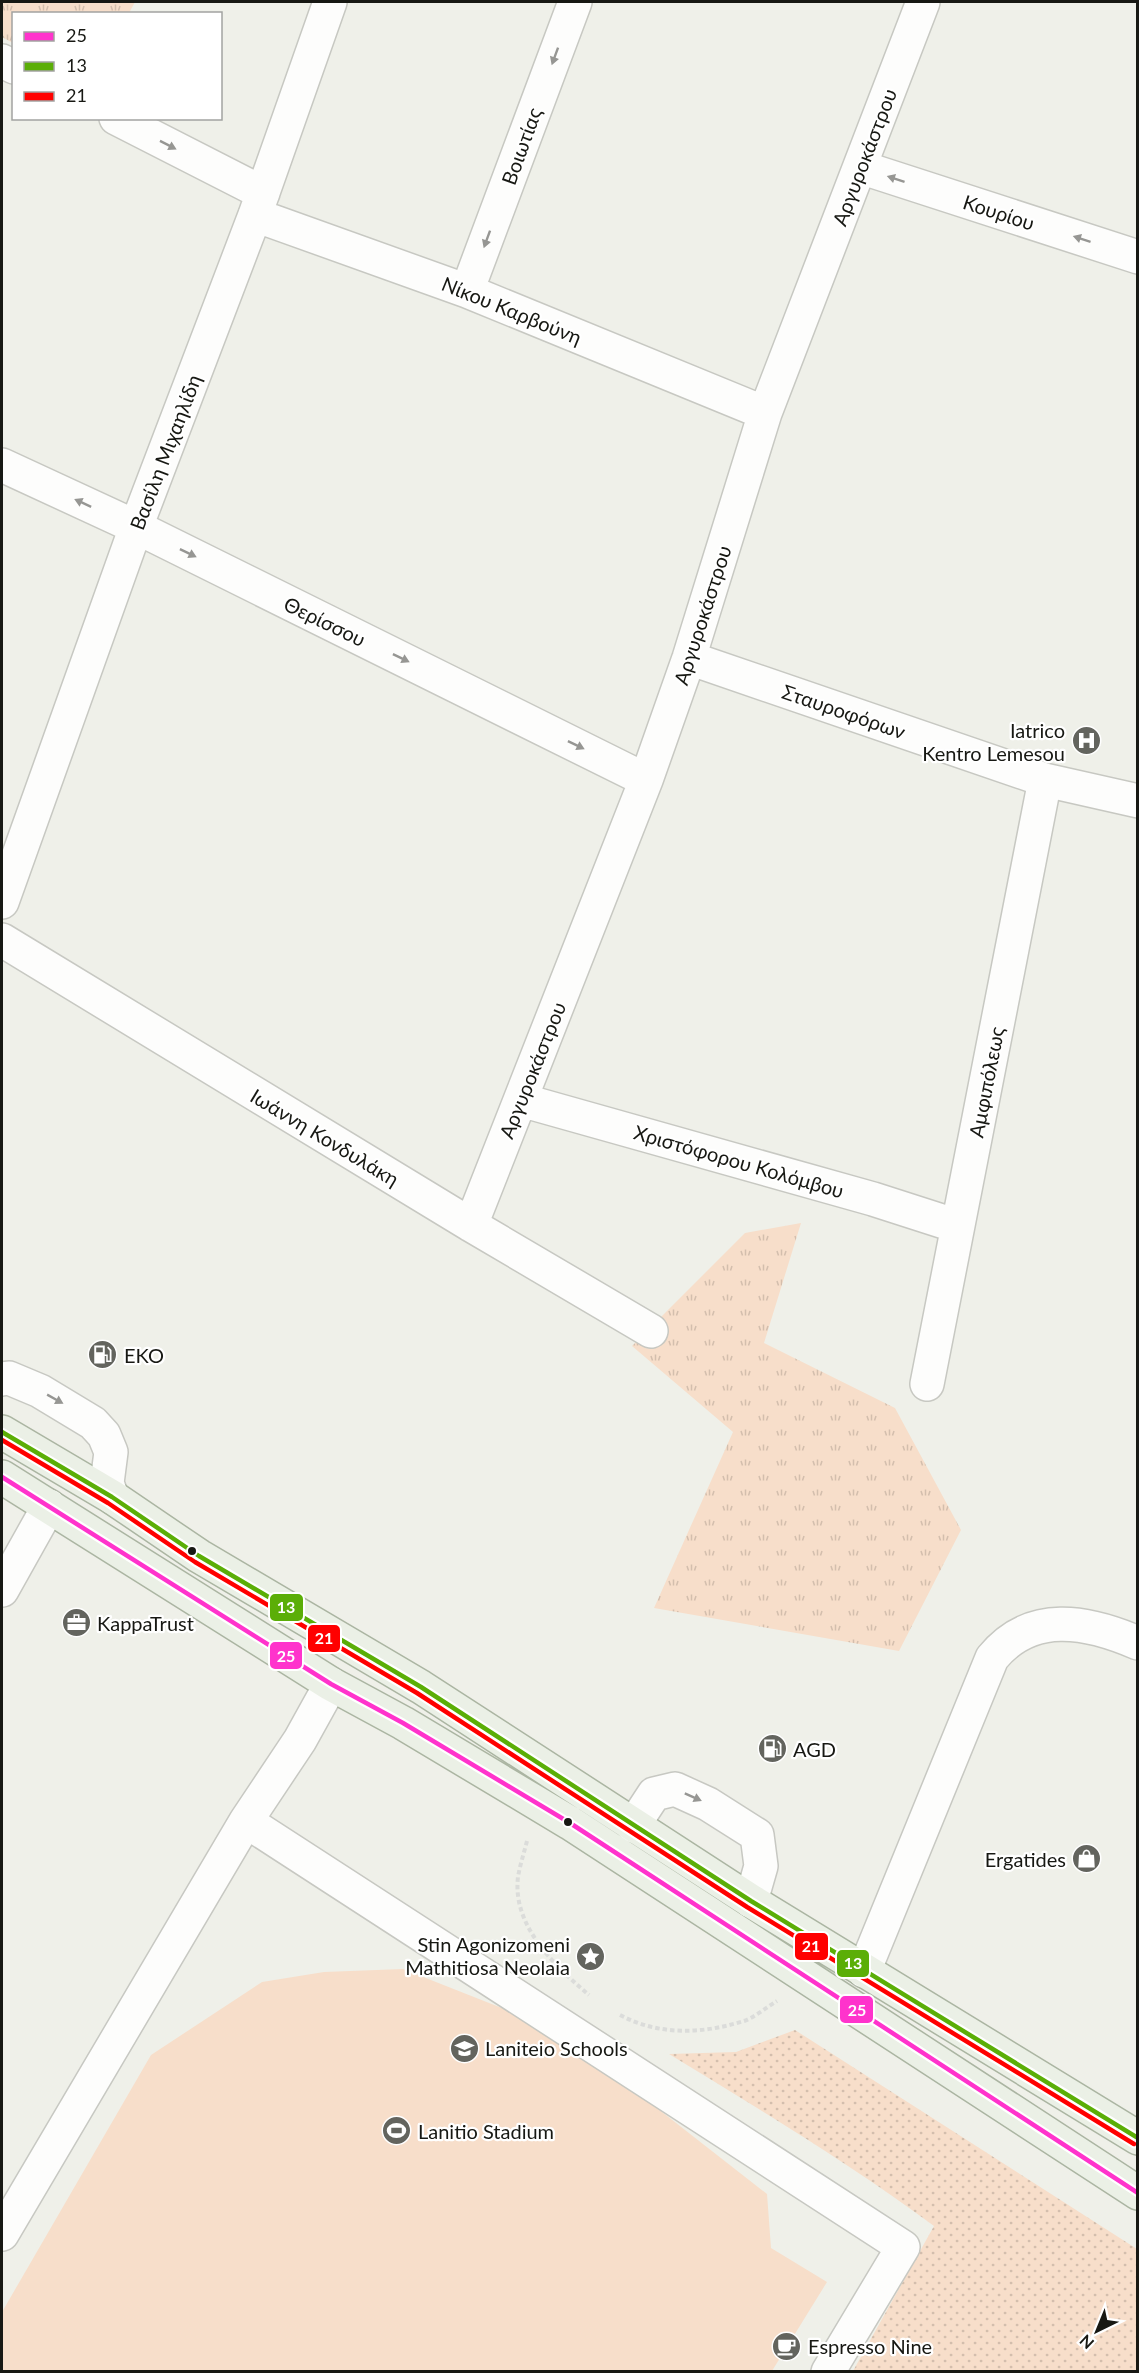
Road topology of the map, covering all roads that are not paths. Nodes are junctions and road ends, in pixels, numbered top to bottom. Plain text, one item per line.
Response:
1 (330, 2) edge
2 (575, 2) edge
3 (923, 2) edge
4 (119, 120) edge
5 (860, 167) junction
6 (259, 204) junction
7 (1137, 257) edge
8 (467, 291) junction
9 (765, 413) junction
10 (2, 465) edge
11 (136, 527) junction
12 (689, 658) junction
13 (646, 780) junction
14 (1045, 780) junction
15 (1137, 801) edge
16 (2, 902) edge
17 (2, 940) edge
18 (520, 1100) junction
19 (471, 1225) junction
20 (957, 1226) junction
21 (651, 1331) dead end
22 (2, 1379) edge
23 (927, 1384) dead end
24 (2, 1432) edge
25 (2, 1477) edge
26 (112, 1497) junction
27 (49, 1506) junction
28 (2, 1590) edge
29 (1137, 1642) edge
30 (352, 1647) junction
31 (331, 1684) junction
32 (246, 1821) junction
33 (633, 1826) junction
34 (751, 1901) junction
35 (864, 1971) junction
36 (1124, 2118) edge
37 (1137, 2138) edge
38 (1137, 2193) edge
39 (11, 2198) edge
40 (2, 2234) edge
41 (828, 2372) edge

1 - 6 street, Βασίλη Μιχαηλίδη
2 -> 8 street, Βοιωτίας
3 - 5 street, Αργυροκάστρου
4 -> 6 street, Νίκου Καρβούνη
7 -> 5 street, Κουρίου
5 - 9 street, Αργυροκάστρου
6 - 8 street, Νίκου Καρβούνη
6 - 11 street, Βασίλη Μιχαηλίδη
8 - 9 street, Νίκου Καρβούνη
9 - 12 street, Αργυροκάστρου
11 -> 10 street, Θερίσσου
11 -> 13 street, Θερίσσου
11 - 16 street, Βασίλη Μιχαηλίδη
12 - 13 street, Αργυροκάστρου
12 - 14 street, Σταυροφόρων
13 - 18 street, Αργυροκάστρου
14 - 15 street, Σταυροφόρων
14 - 20 street, Αμφιπόλεως
17 - 19 street, Ιωάννη Κονδυλάκη
18 - 19 street, Αργυροκάστρου
18 - 20 street, Χριστόφορου Κολόμβου
19 - 21 street, Ιωάννη Κονδυλάκη
20 - 23 street, Αμφιπόλεως
22 -> 26 street
24 - 26 main road
25 - 27 main road
26 - 30 main road
27 - 28 street
27 - 31 main road
29 - 35 street
30 - 31 main road
30 - 33 main road
31 - 32 street
31 - 38 main road
32 - 39 street
32 - 41 street
33 - 34 main road
33 -> 34 street
34 - 35 main road
35 - 36 main road
36 - 37 main road
39 - 40 street

